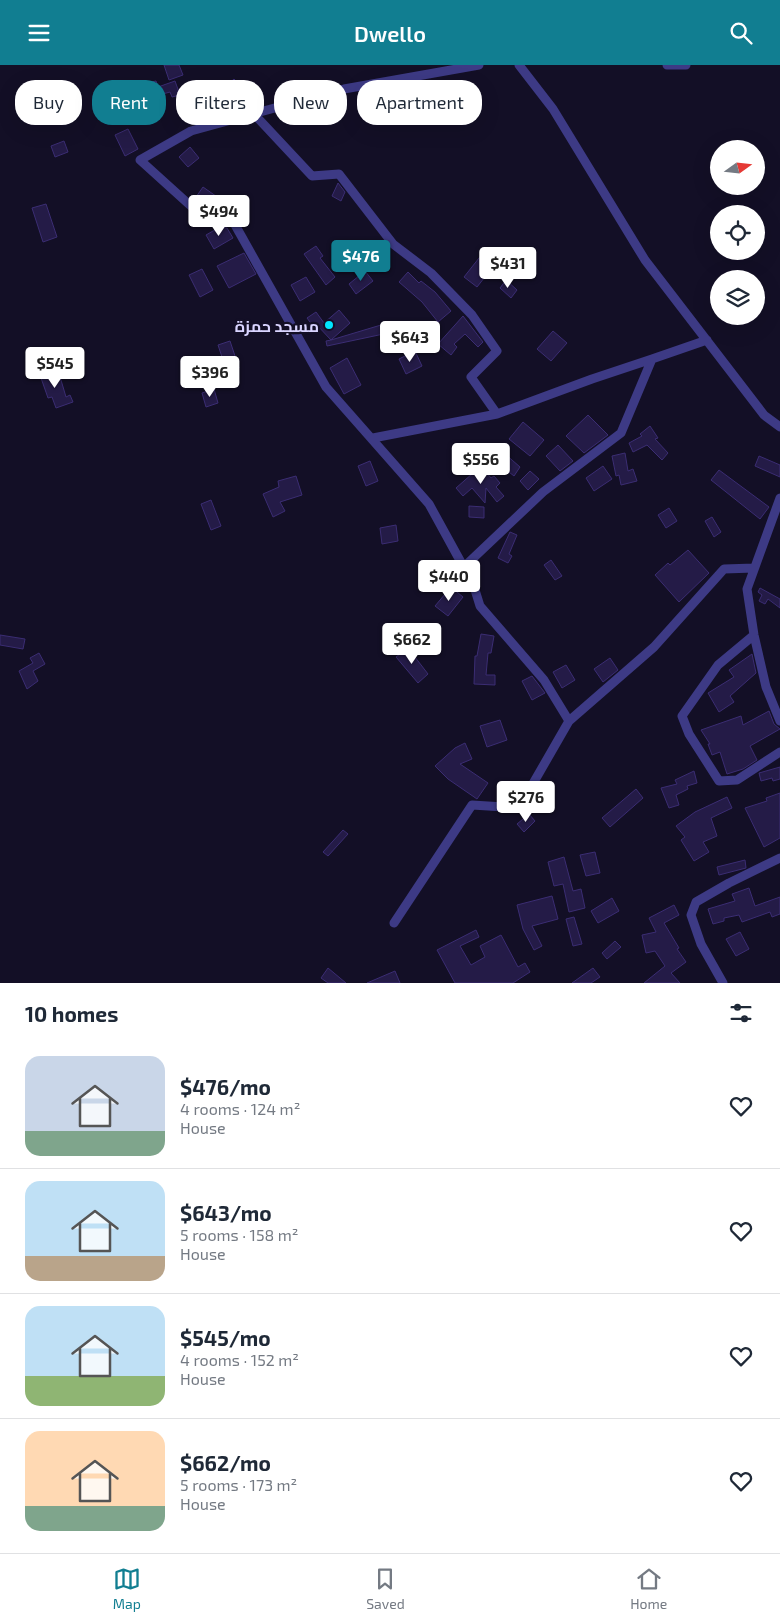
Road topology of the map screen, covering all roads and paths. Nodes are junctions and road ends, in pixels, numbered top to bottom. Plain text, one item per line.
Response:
1 (479, 65) edge
2 (519, 65) edge
3 (666, 65) edge
4 (686, 65) edge
5 (264, 111) edge
6 (213, 125) edge
7 (264, 125) edge
8 (706, 340) junction
9 (652, 359) junction
10 (497, 414) junction
11 (780, 427) edge
12 (373, 438) junction
13 (780, 498) edge
14 (754, 568) junction
15 (474, 586) junction
16 (754, 635) junction
17 (569, 721) junction
18 (780, 721) edge
19 (780, 752) edge
20 (780, 858) edge
21 (394, 923) dead end
22 (723, 983) edge

1 - 5 street
2 - 8 street
3 - 4 street
6 - 12 street
7 - 10 street
8 - 9 street
8 - 11 street
9 - 10 street
9 - 15 street
10 - 12 street
12 - 15 street
13 - 14 street
14 - 16 street
14 - 17 street
15 - 17 street
16 - 18 street
16 - 19 street
17 - 21 street
20 - 22 street

